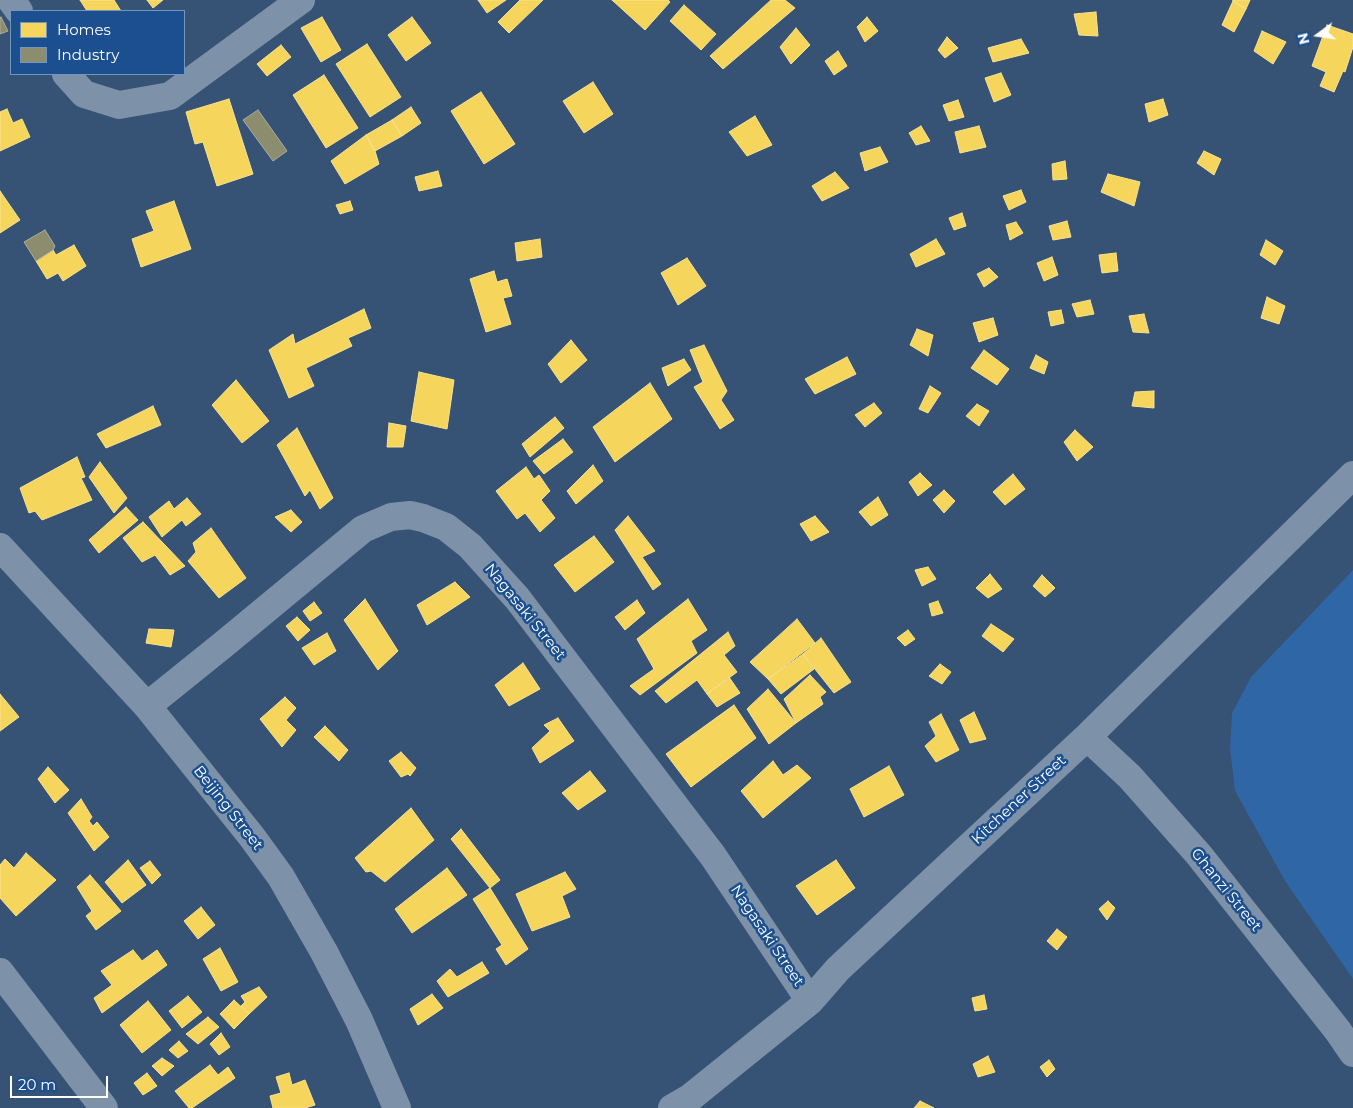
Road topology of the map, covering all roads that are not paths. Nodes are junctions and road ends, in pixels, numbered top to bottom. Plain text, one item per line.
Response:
1 (301, 0) edge
2 (67, 75) edge
3 (1353, 475) edge
4 (0, 547) edge
5 (147, 706) junction
6 (1087, 737) junction
7 (0, 972) edge
8 (810, 1001) junction
9 (1353, 1053) edge
10 (104, 1108) edge
11 (397, 1108) edge
12 (672, 1108) edge

1 - 2 street
3 - 6 street, Kitchener Street
4 - 5 street, Beijing Street
5 - 8 street, Nagasaki Street
5 - 11 street, Beijing Street
6 - 8 street, Kitchener Street
6 - 9 street, Ghanzi Street
7 - 10 street
8 - 12 street, Kitchener Street

